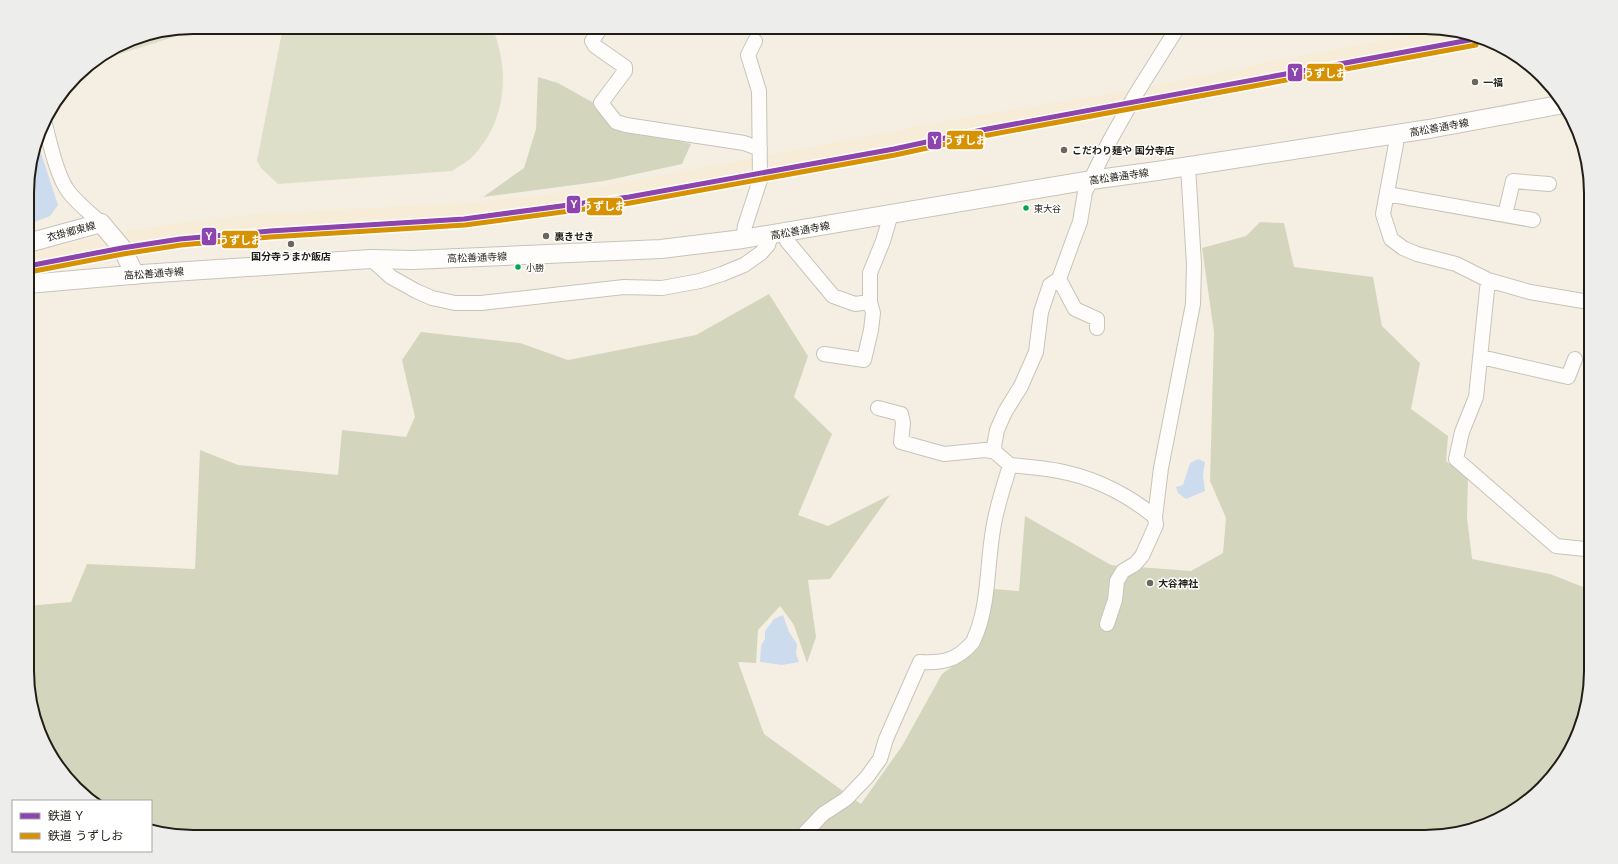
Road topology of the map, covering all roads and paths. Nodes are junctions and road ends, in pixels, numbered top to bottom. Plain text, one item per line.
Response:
1 (596, 34) edge
2 (1174, 34) edge
3 (755, 41) dead end
4 (1557, 105) edge
5 (47, 130) edge
6 (1396, 134) junction
7 (760, 149) junction
8 (1188, 166) junction
9 (1091, 180) junction
10 (1549, 184) dead end
11 (1387, 194) junction
12 (891, 214) junction
13 (1505, 215) junction
14 (1533, 220) dead end
15 (101, 223) junction
16 (777, 234) junction
17 (743, 239) junction
18 (34, 241) edge
19 (371, 259) junction
20 (135, 275) junction
21 (1059, 279) junction
22 (1488, 280) junction
23 (34, 283) edge
24 (1584, 301) edge
25 (870, 302) junction
26 (1097, 328) dead end
27 (824, 354) dead end
28 (1481, 357) junction
29 (1575, 359) dead end
30 (878, 408) dead end
31 (995, 452) junction
32 (1010, 465) junction
33 (1155, 517) junction
34 (1584, 549) edge
35 (1107, 624) dead end
36 (808, 830) edge

1 - 7 street
2 - 9 street
3 - 7 street
4 - 6 main road, 高松善通寺線
5 - 15 street
6 - 8 main road, 高松善通寺線
6 - 11 street
7 - 17 street
8 - 9 main road, 高松善通寺線
8 - 33 street
9 - 12 main road, 高松善通寺線
9 - 21 street
10 - 13 street
11 - 13 street
11 - 22 street
12 - 16 main road, 高松善通寺線
12 - 25 street
13 - 14 street
15 - 18 main road, 衣掛郷東線
15 - 20 main road, 衣掛郷東線
16 - 17 main road, 高松善通寺線
16 - 19 street
16 - 25 street
17 - 19 main road, 高松善通寺線
19 - 20 main road, 高松善通寺線
20 - 23 main road, 高松善通寺線
21 - 26 street
21 - 31 street
22 - 24 street
22 - 28 street
25 - 27 street
28 - 29 street
28 - 34 street
30 - 31 street
31 - 32 street
32 - 33 street
32 - 36 street
33 - 35 street

